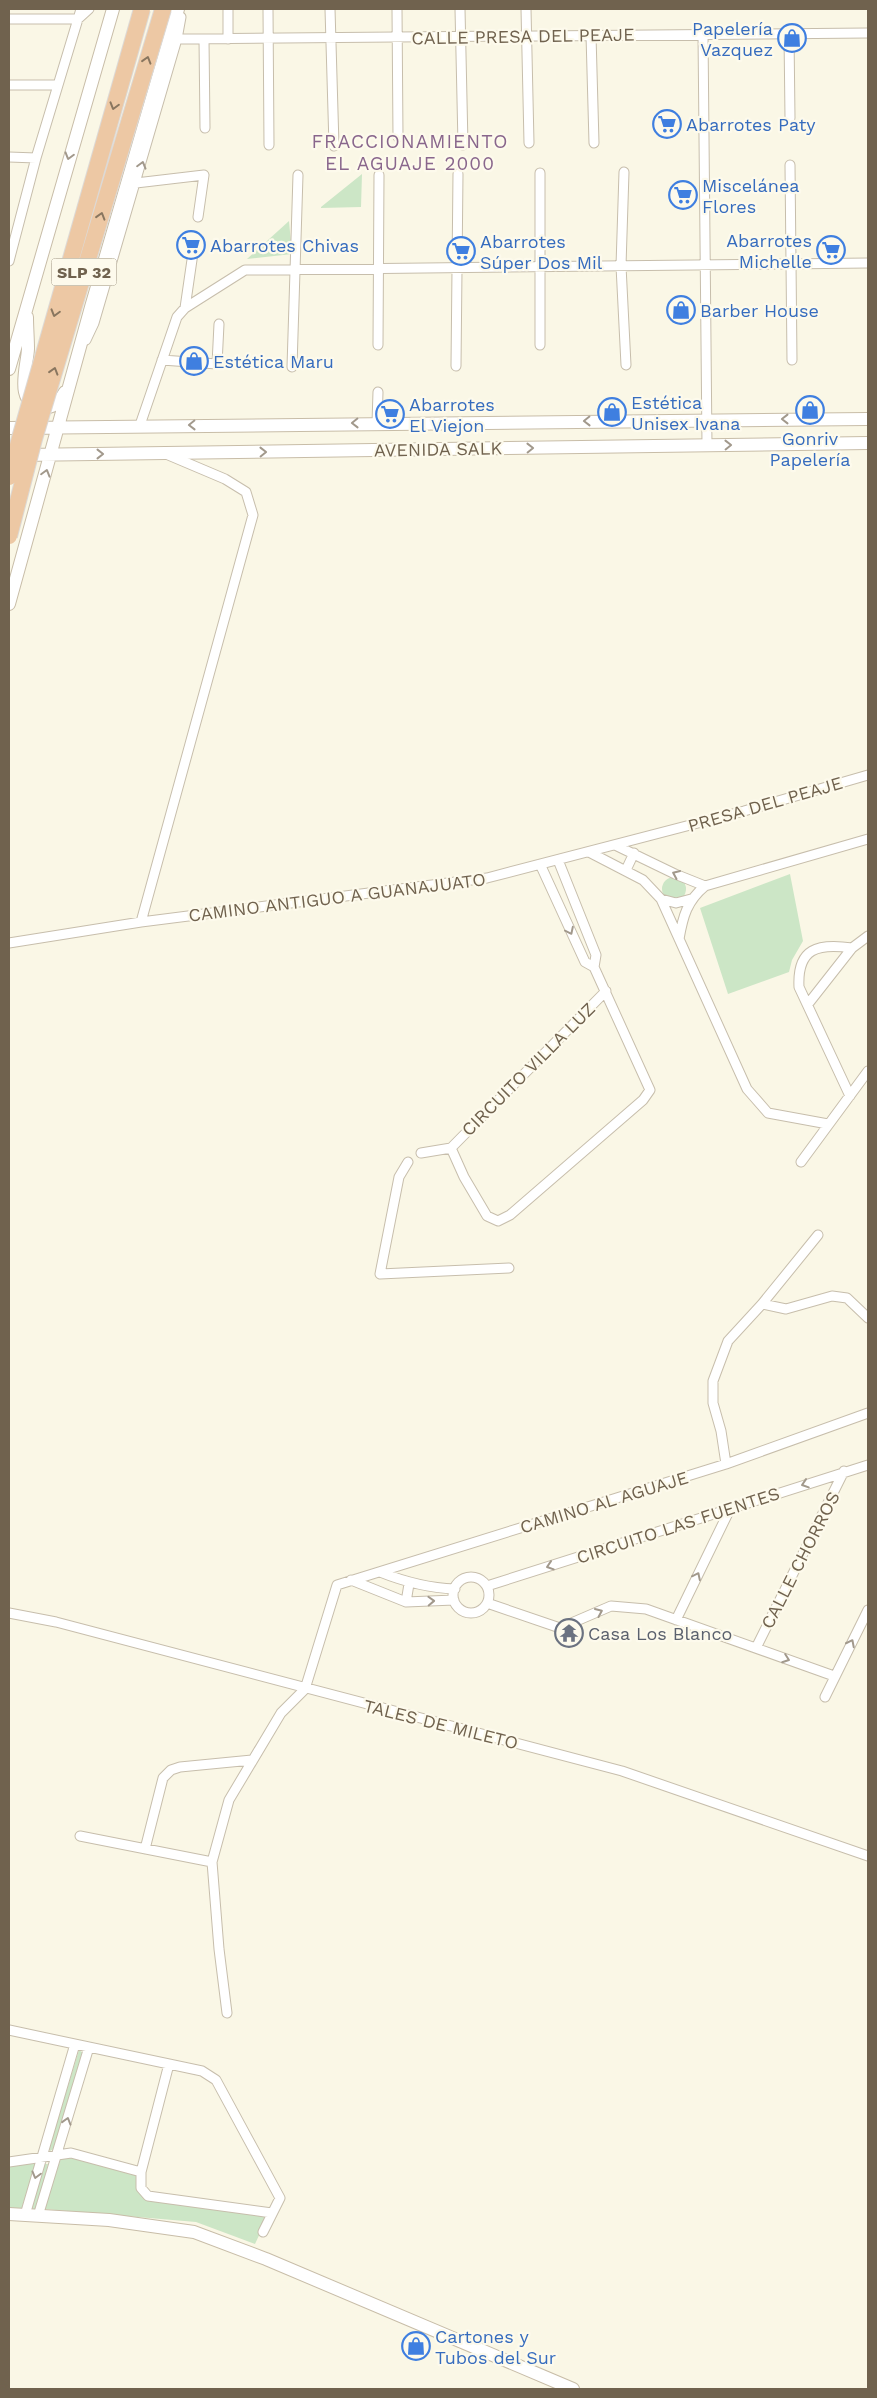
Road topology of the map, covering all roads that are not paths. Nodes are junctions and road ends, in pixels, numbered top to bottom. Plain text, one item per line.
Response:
1 (81, 9) edge
2 (89, 9) edge
3 (113, 9) edge
4 (142, 9) edge
5 (163, 9) edge
6 (228, 9) edge
7 (268, 9) edge
8 (330, 9) edge
9 (397, 9) edge
10 (460, 9) edge
11 (526, 9) edge
12 (180, 10) edge
13 (9, 19) edge
14 (78, 19) junction
15 (868, 33) edge
16 (703, 34) junction
17 (789, 34) junction
18 (526, 36) junction
19 (591, 36) junction
20 (397, 37) junction
21 (460, 37) junction
22 (332, 38) junction
23 (204, 39) junction
24 (228, 39) junction
25 (269, 39) junction
26 (177, 40) junction
27 (9, 85) edge
28 (58, 85) junction
29 (790, 118) dead end
30 (205, 128) dead end
31 (398, 137) dead end
32 (529, 143) dead end
33 (594, 143) dead end
34 (269, 145) dead end
35 (463, 145) dead end
36 (334, 146) dead end
37 (9, 158) edge
38 (36, 158) junction
39 (790, 165) dead end
40 (624, 172) dead end
41 (540, 173) dead end
42 (458, 174) dead end
43 (298, 175) dead end
44 (379, 175) dead end
45 (136, 182) junction
46 (198, 217) dead end
47 (9, 223) edge
48 (19, 223) junction
49 (194, 246) dead end
50 (9, 261) edge
51 (868, 263) edge
52 (791, 264) junction
53 (705, 265) junction
54 (621, 266) junction
55 (540, 267) junction
56 (377, 268) junction
57 (457, 268) junction
58 (294, 269) junction
59 (27, 305) junction
60 (185, 308) junction
61 (219, 324) dead end
62 (378, 345) dead end
63 (540, 346) dead end
64 (76, 360) junction
65 (162, 360) junction
66 (792, 360) dead end
67 (626, 365) dead end
68 (292, 366) dead end
69 (456, 366) dead end
70 (9, 369) edge
71 (70, 383) junction
72 (378, 392) dead end
73 (868, 419) edge
74 (707, 420) junction
75 (377, 423) junction
76 (140, 425) junction
77 (58, 426) junction
78 (9, 428) edge
79 (868, 443) edge
80 (707, 446) junction
81 (51, 454) junction
82 (164, 454) junction
83 (9, 456) edge
84 (9, 478) edge
85 (9, 536) edge
86 (26, 545) junction
87 (9, 604) edge
88 (868, 775) edge
89 (661, 833) joint
90 (868, 839) edge
91 (615, 844) junction
92 (589, 852) junction
93 (634, 853) junction
94 (558, 860) junction
95 (540, 864) junction
96 (626, 870) junction
97 (705, 886) junction
98 (661, 899) junction
99 (691, 899) junction
100 (141, 922) junction
101 (868, 936) edge
102 (679, 939) junction
103 (9, 943) edge
104 (852, 948) junction
105 (594, 967) junction
106 (606, 991) junction
107 (808, 1004) junction
108 (868, 1071) edge
109 (850, 1096) junction
110 (828, 1124) junction
111 (451, 1148) junction
112 (421, 1153) dead end
113 (408, 1162) dead end
114 (801, 1162) dead end
115 (818, 1234) dead end
116 (509, 1268) dead end
117 (762, 1304) junction
118 (868, 1318) edge
119 (868, 1413) edge
120 (726, 1464) junction
121 (868, 1465) edge
122 (844, 1471) junction
123 (730, 1509) junction
124 (380, 1572) junction
125 (351, 1580) junction
126 (409, 1584) junction
127 (487, 1586) junction
128 (454, 1589) junction
129 (454, 1600) junction
130 (406, 1602) junction
131 (487, 1603) junction
132 (868, 1610) edge
133 (9, 1612) edge
134 (676, 1620) junction
135 (756, 1648) junction
136 (834, 1676) junction
137 (305, 1689) junction
138 (825, 1697) dead end
139 (252, 1760) junction
140 (80, 1836) dead end
141 (145, 1849) junction
142 (868, 1856) edge
143 (212, 1862) junction
144 (227, 2013) dead end
145 (9, 2030) edge
146 (75, 2044) junction
147 (90, 2047) junction
148 (169, 2064) junction
149 (58, 2154) junction
150 (41, 2158) junction
151 (9, 2162) edge
152 (141, 2172) junction
153 (272, 2213) junction
154 (9, 2214) edge
155 (25, 2215) junction
156 (38, 2216) junction
157 (263, 2232) dead end
158 (572, 2389) edge

1 - 14 street
2 - 14 street
3 -> 59 street
4 -> 84 highway, SLP 32, bridge
85 -> 5 highway, SLP 32, bridge
6 - 24 street
7 - 25 street
8 - 22 street
9 - 20 street
10 - 21 street
11 - 18 street
12 - 26 street
12 - 64 street
13 - 14 street
14 - 28 street
15 - 17 street, CALLE PRESA DEL PEAJE
16 - 17 street, CALLE PRESA DEL PEAJE
16 - 19 street, CALLE PRESA DEL PEAJE
16 - 53 street
17 - 29 street
18 - 19 street, CALLE PRESA DEL PEAJE
18 - 21 street, CALLE PRESA DEL PEAJE
18 - 32 street
19 - 33 street
20 - 21 street, CALLE PRESA DEL PEAJE
20 - 22 street, CALLE PRESA DEL PEAJE
20 - 31 street
21 - 35 street
22 - 25 street, CALLE PRESA DEL PEAJE
22 - 36 street
23 - 24 street, CALLE PRESA DEL PEAJE
23 - 26 street, CALLE PRESA DEL PEAJE
23 - 30 street
24 - 25 street, CALLE PRESA DEL PEAJE
25 - 34 street
45 -> 26 street
27 - 28 street
28 - 38 street
37 - 38 street
38 - 48 street
39 - 52 street
40 - 54 street
41 - 55 street
42 - 57 street
43 - 58 street
44 - 56 street
45 - 46 street
45 - 64 street
47 - 48 street
48 - 50 street
49 - 60 street
51 - 52 street
52 - 53 street
52 - 66 street
53 - 54 street
53 - 74 street
54 - 55 street
54 - 67 street
55 - 57 street
55 - 63 street
56 - 57 street
56 - 58 street
56 - 62 street
57 - 69 street
58 - 60 street
58 - 68 street
59 - 70 street
59 - 71 street
60 - 65 street
61 - 65 street
64 - 71 street
65 - 76 street
71 - 77 street
72 - 75 street
73 -> 74 street, AVENIDA SALK
74 -> 75 street, AVENIDA SALK
74 - 80 street
75 -> 76 street, AVENIDA SALK
76 - 77 street, AVENIDA SALK
77 - 78 street, AVENIDA SALK
77 - 81 street
80 -> 79 street, AVENIDA SALK
82 -> 80 street, AVENIDA SALK
81 -> 82 street, AVENIDA SALK
81 - 83 street, AVENIDA SALK
86 -> 81 street
82 - 100 street
84 - 86 street
86 - 87 street
88 - 89 street, PRESA DEL PEAJE
89 - 91 street, CAMINO ANTIGUO A GUANAJUATO
90 - 97 street
91 - 92 street, CAMINO ANTIGUO A GUANAJUATO
91 - 93 street
92 - 94 street, CAMINO ANTIGUO A GUANAJUATO
92 - 96 street
93 - 96 street
97 -> 93 street
94 - 95 street, CAMINO ANTIGUO A GUANAJUATO
94 - 105 street, CIRCUITO VILLA LUZ
95 - 100 street, CAMINO ANTIGUO A GUANAJUATO
95 -> 105 street, CIRCUITO VILLA LUZ
96 - 98 street
97 - 99 street
98 - 99 street
98 - 102 street
99 - 102 street
100 - 103 street, CAMINO ANTIGUO A GUANAJUATO
101 - 104 street
102 - 110 street
104 - 107 street
104 - 107 street
105 - 106 street, CIRCUITO VILLA LUZ
106 - 111 street, CIRCUITO VILLA LUZ
106 - 111 street, CIRCUITO VILLA LUZ
107 - 109 street
108 - 109 street
109 - 110 street
110 - 114 street
111 - 112 street, CIRCUITO VILLA LUZ
113 - 116 street
115 - 117 street
117 - 118 street
117 - 120 street
119 - 120 street, CAMINO AL AGUAJE
120 - 124 street, CAMINO AL AGUAJE
121 - 122 street, CIRCUITO LAS FUENTES
122 -> 123 street, CIRCUITO LAS FUENTES
122 - 135 street, CALLE CHORROS
123 -> 127 street, CIRCUITO LAS FUENTES
134 -> 123 street
124 - 125 street, CAMINO AL AGUAJE
124 - 126 street
125 - 130 street
125 - 137 street, CAMINO AL AGUAJE
126 - 128 street
126 - 130 street
127 - 128 street
127 - 131 street
128 - 129 street
130 -> 129 street
129 - 131 street
131 -> 134 street
136 -> 132 street
133 - 137 street, TALES DE MILETO
134 - 135 street
135 -> 136 street
136 - 138 street
137 - 139 street
137 - 142 street, TALES DE MILETO
139 - 141 street
139 - 143 street
140 - 141 street
141 - 143 street
143 - 144 street
145 - 146 street
146 - 147 street
146 - 150 street
147 - 148 street
149 -> 147 street
148 - 152 street
148 - 153 street
149 - 150 street
149 - 152 street
149 - 156 street
150 - 151 street
150 -> 155 street
152 - 153 street
153 - 157 street
154 - 155 street
155 - 156 street
156 - 158 street

